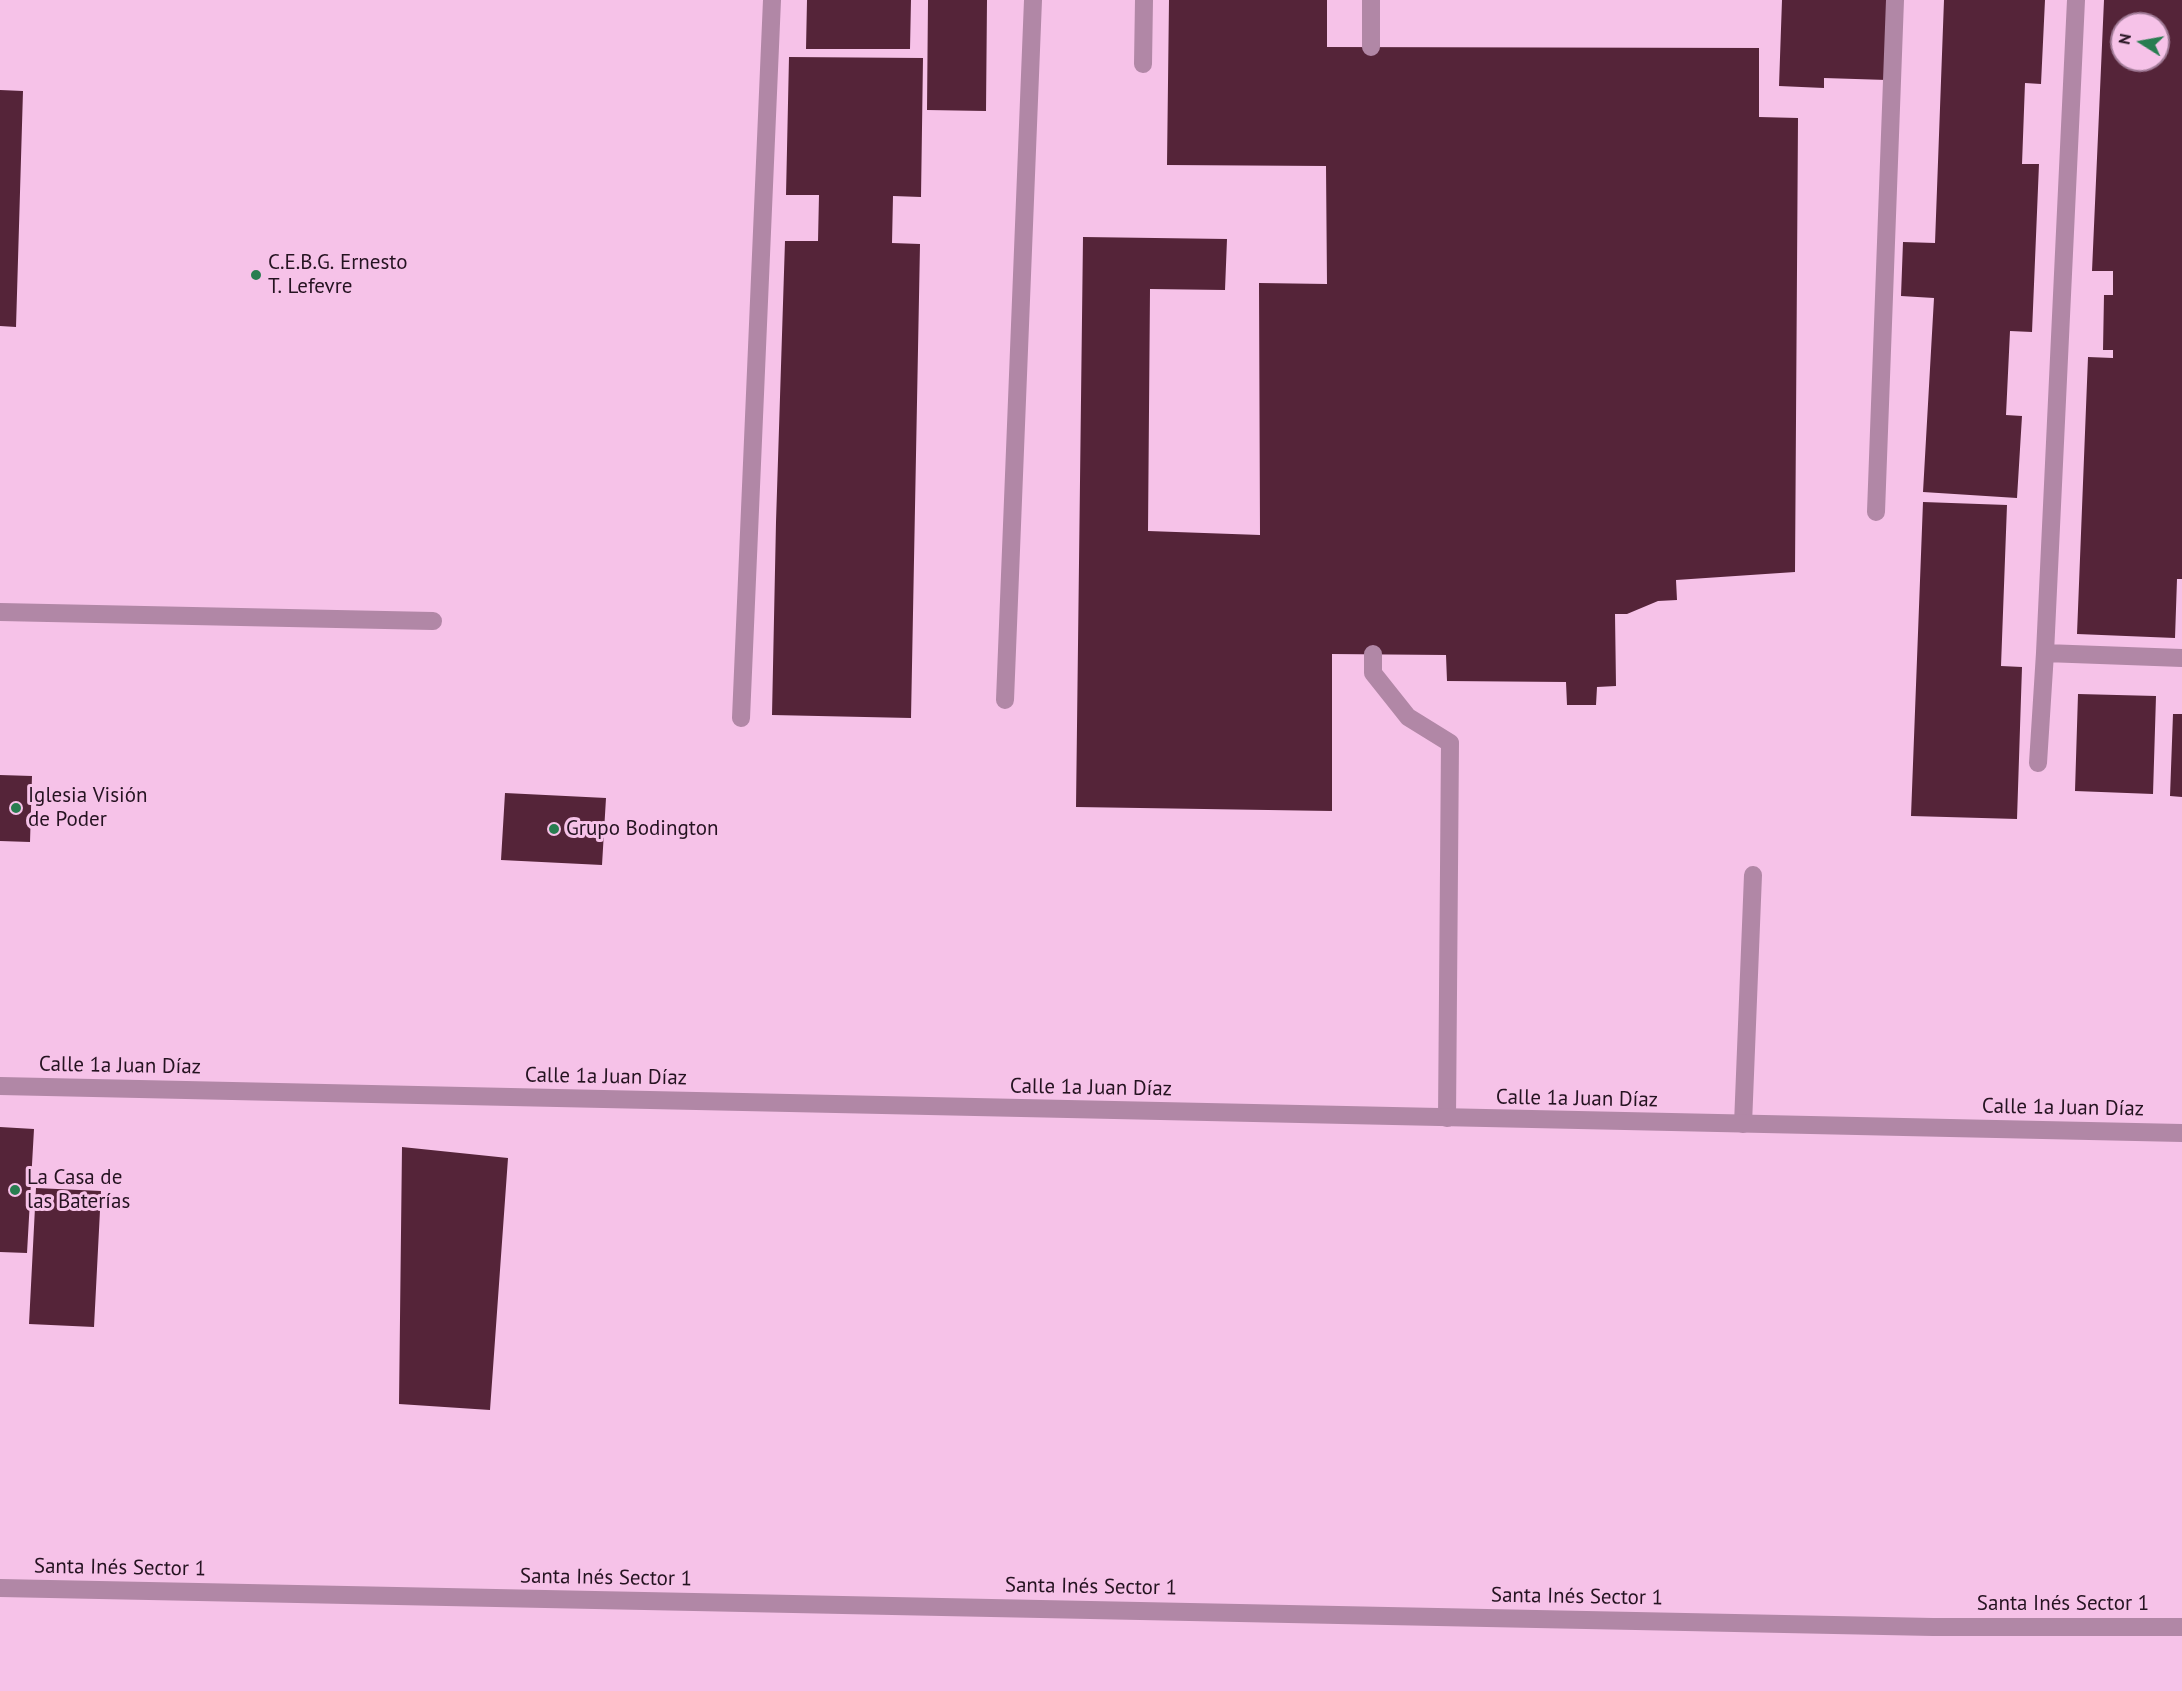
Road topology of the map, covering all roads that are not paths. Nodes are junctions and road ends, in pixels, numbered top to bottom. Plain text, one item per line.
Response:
1 (771, 0) edge
2 (1033, 0) edge
3 (1144, 0) edge
4 (1371, 0) edge
5 (1895, 0) edge
6 (2076, 0) edge
7 (1371, 47) dead end
8 (1143, 64) dead end
9 (1876, 512) dead end
10 (0, 612) edge
11 (433, 621) dead end
12 (2045, 653) junction
13 (1373, 654) dead end
14 (2182, 658) edge
15 (1005, 700) dead end
16 (741, 718) dead end
17 (2038, 763) dead end
18 (1753, 875) dead end
19 (0, 1086) edge
20 (1448, 1119) junction
21 (1743, 1124) junction
22 (2182, 1133) edge
23 (0, 1588) edge
24 (2182, 1627) edge

1 - 16 street
2 - 15 street
3 - 8 street
4 - 7 street
5 - 9 street
6 - 12 street
10 - 11 street
12 - 14 street
12 - 17 street
13 - 20 street
18 - 21 street
19 - 20 street, Calle 1a Juan Díaz
20 - 21 street, Calle 1a Juan Díaz
21 - 22 street, Calle 1a Juan Díaz
23 - 24 street, Santa Inés Sector 1

